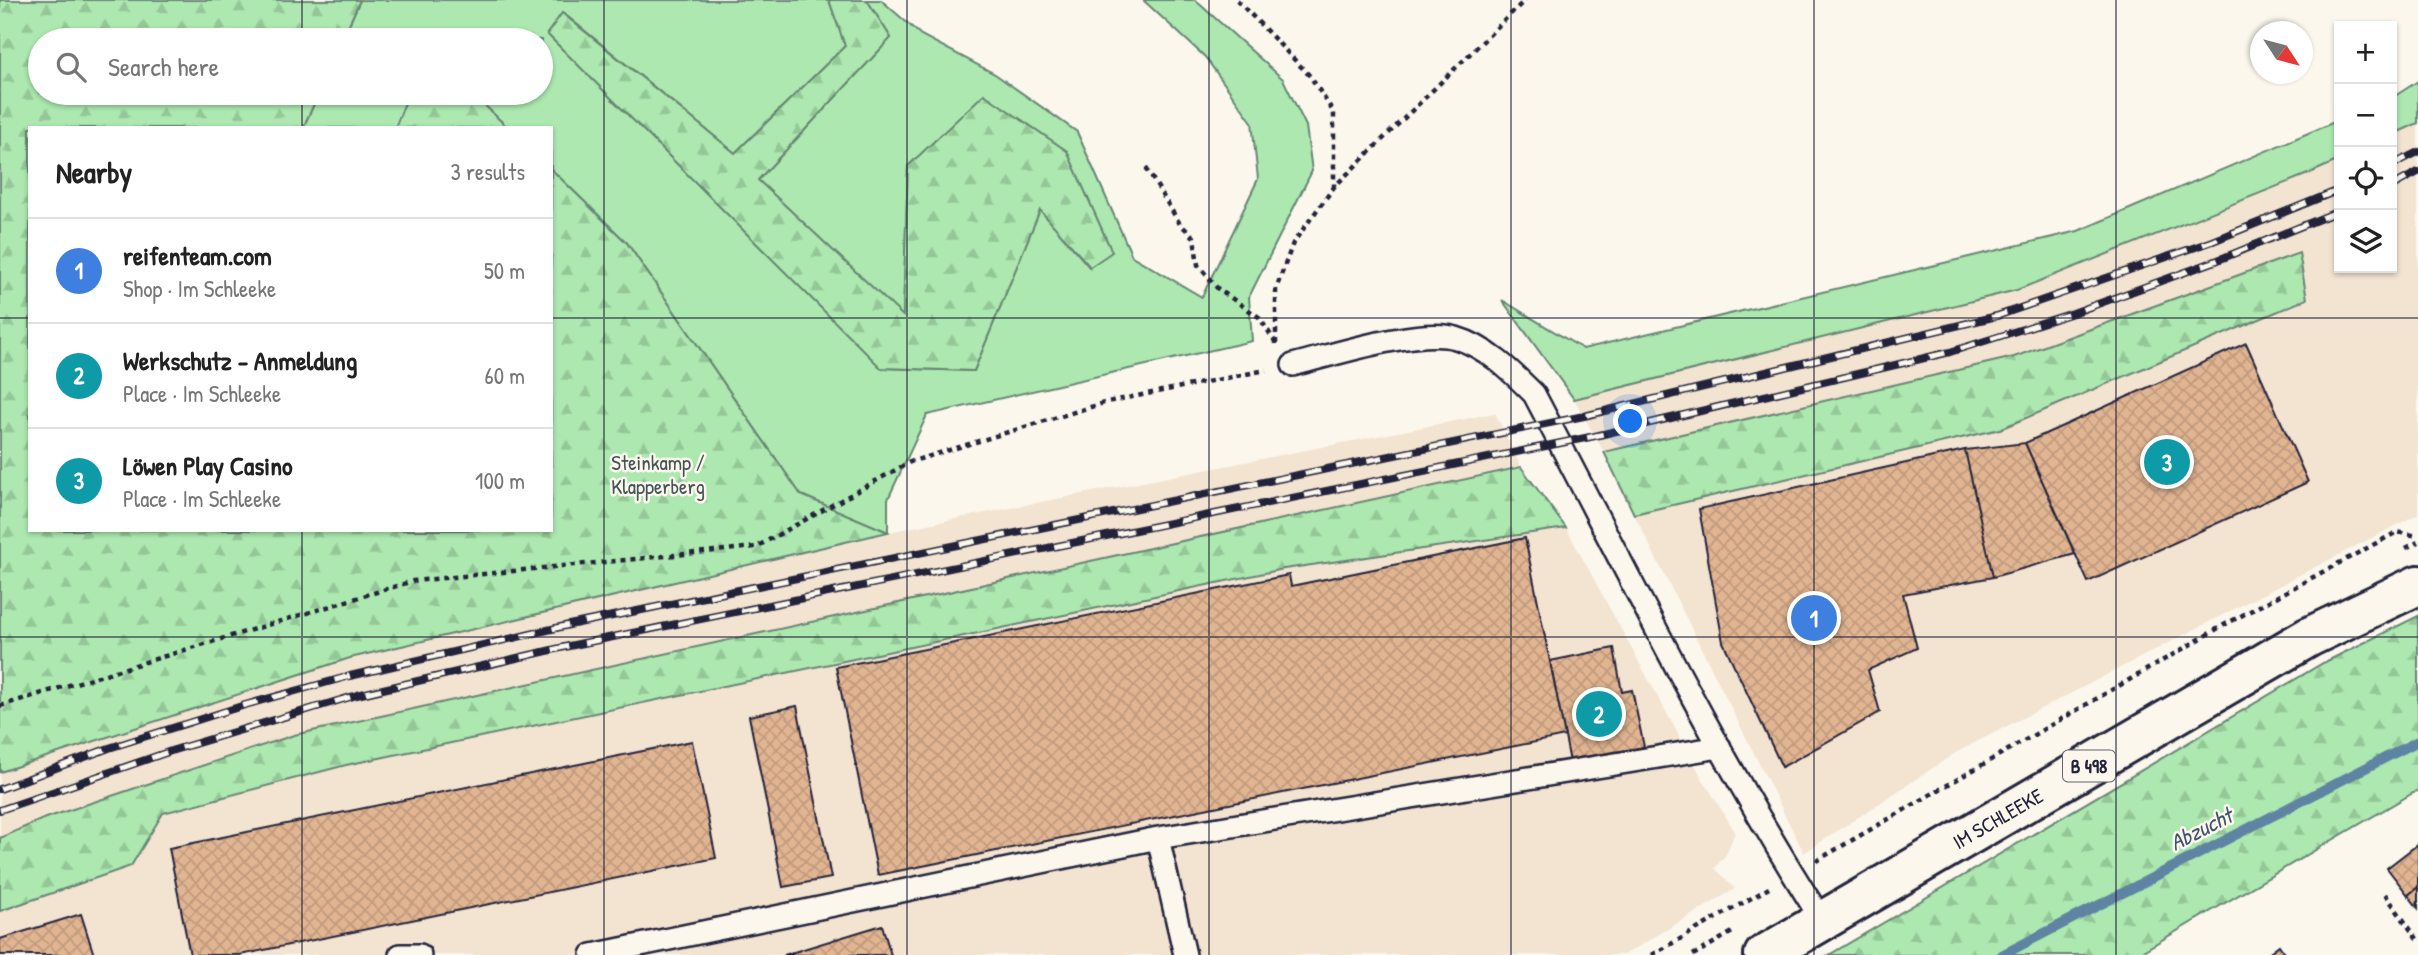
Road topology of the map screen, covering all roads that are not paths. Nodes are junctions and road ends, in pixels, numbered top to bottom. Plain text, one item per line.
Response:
1 (1293, 365) road end
2 (2418, 585) edge
3 (1720, 747) junction
4 (1158, 838) junction
5 (1822, 922) junction
6 (400, 955) edge
7 (420, 955) edge
8 (592, 955) edge
9 (1185, 955) edge
10 (1764, 955) edge

1 - 3 lane
2 - 5 main road, IM SCHLEEKE / B 498
3 - 4 lane
3 - 5 lane
4 - 8 lane
4 - 9 lane
5 - 10 main road, IM SCHLEEKE / B 498
6 - 7 lane

